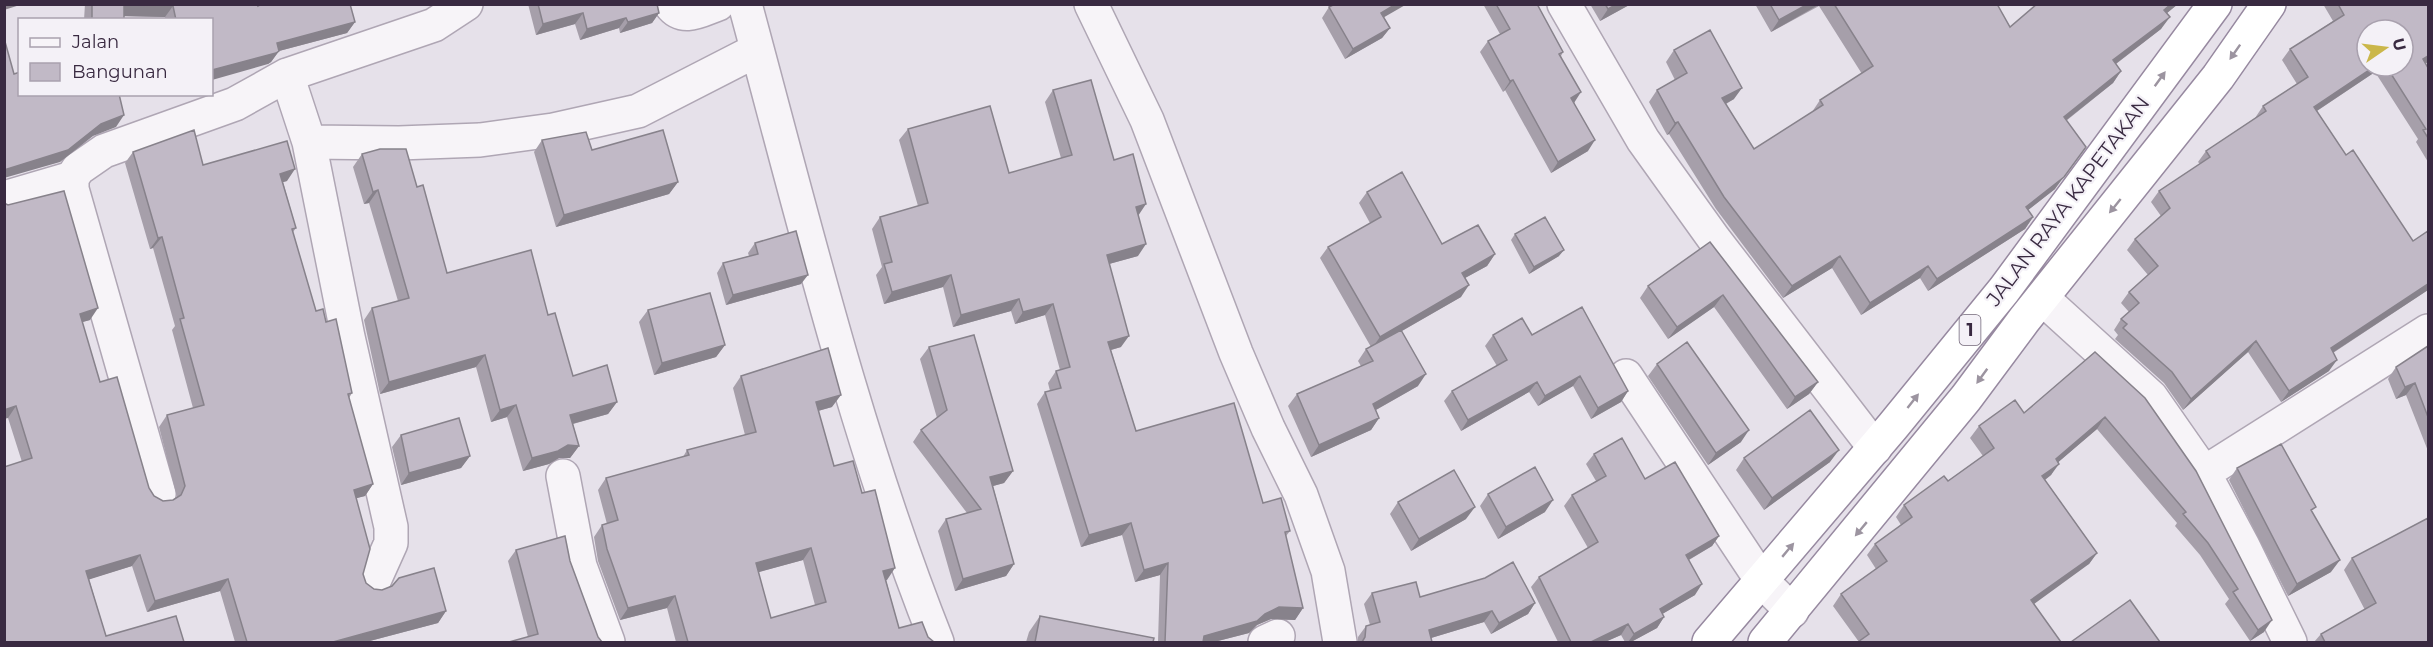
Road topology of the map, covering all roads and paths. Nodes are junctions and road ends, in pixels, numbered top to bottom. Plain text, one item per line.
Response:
1 (465, 4) edge
2 (670, 4) edge
3 (718, 4) edge
4 (745, 4) edge
5 (1091, 4) edge
6 (1564, 4) edge
7 (2215, 4) edge
8 (2269, 4) edge
9 (757, 50) junction
10 (287, 75) junction
11 (309, 142) junction
12 (72, 178) junction
13 (4, 198) edge
14 (2042, 297) junction
15 (1975, 323) junction
16 (2428, 331) edge
17 (2002, 350) junction
18 (1626, 376) dead end
19 (1875, 448) junction
20 (2204, 472) junction
21 (563, 476) dead end
22 (159, 494) dead end
23 (1762, 581) junction
24 (373, 583) dead end
25 (1792, 611) junction
26 (608, 642) edge
27 (937, 642) edge
28 (1340, 642) edge
29 (1709, 642) edge
30 (1765, 642) edge
31 (2290, 642) edge

1 - 10 street
2 - 3 street
4 - 9 street
5 - 28 street
6 - 19 street
15 -> 7 highway, JALAN RAYA KAPETAKAN / 1
8 -> 14 highway, JALAN RAYA KAPETAKAN / 1
9 - 11 street
9 - 27 street
10 - 11 street
10 - 12 street
11 - 24 street
12 - 13 street
12 - 22 street
14 - 17 highway, JALAN RAYA KAPETAKAN / 1
14 - 20 street
15 - 17 highway
19 -> 15 highway, JALAN RAYA KAPETAKAN / 1
16 - 20 street
17 -> 25 highway, JALAN RAYA KAPETAKAN / 1
18 - 23 street
23 -> 19 highway, JALAN RAYA KAPETAKAN / 1
20 - 31 street
21 - 26 street
23 - 25 street
23 - 29 highway, JALAN RAYA KAPETAKAN / 1
25 - 30 highway, JALAN RAYA KAPETAKAN / 1

